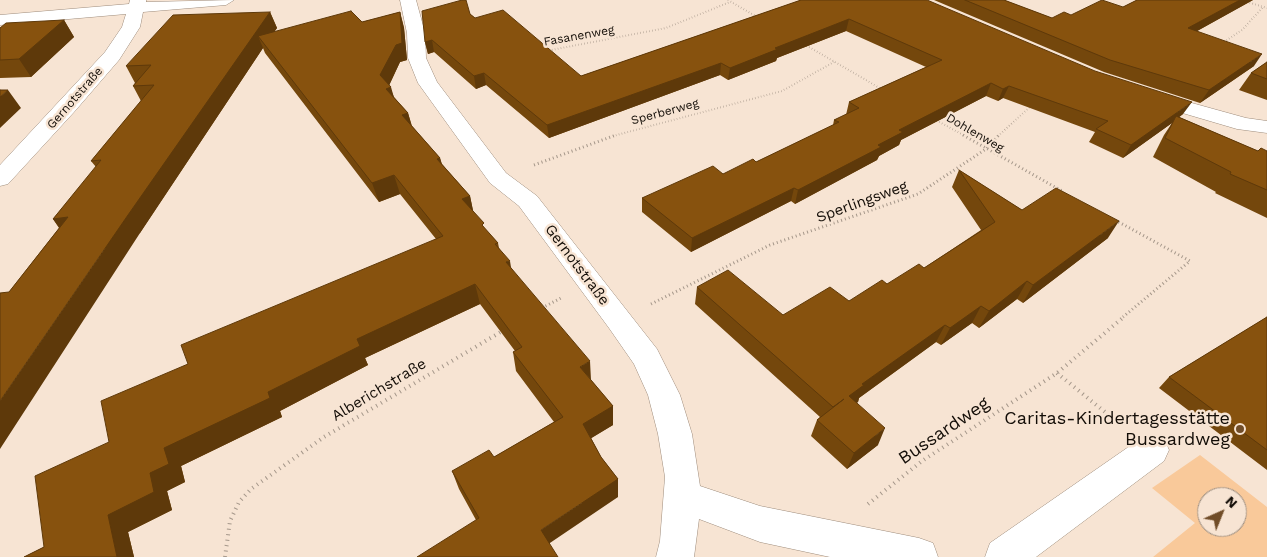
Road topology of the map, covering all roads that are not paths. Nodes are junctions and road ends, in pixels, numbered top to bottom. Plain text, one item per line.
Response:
1 (226, 0) edge
2 (408, 0) edge
3 (136, 4) edge
4 (0, 20) edge
5 (1134, 91) edge
6 (1267, 128) edge
7 (0, 179) edge
8 (1152, 450) road end
9 (682, 496) junction
10 (674, 557) edge
11 (919, 557) edge
12 (1004, 557) edge

1 - 3 street
2 - 9 street, Gernotstraße
3 - 4 street
3 - 7 street, Gernotstraße
5 - 6 street
8 - 12 street
9 - 10 street, Gernotstraße
9 - 11 street

